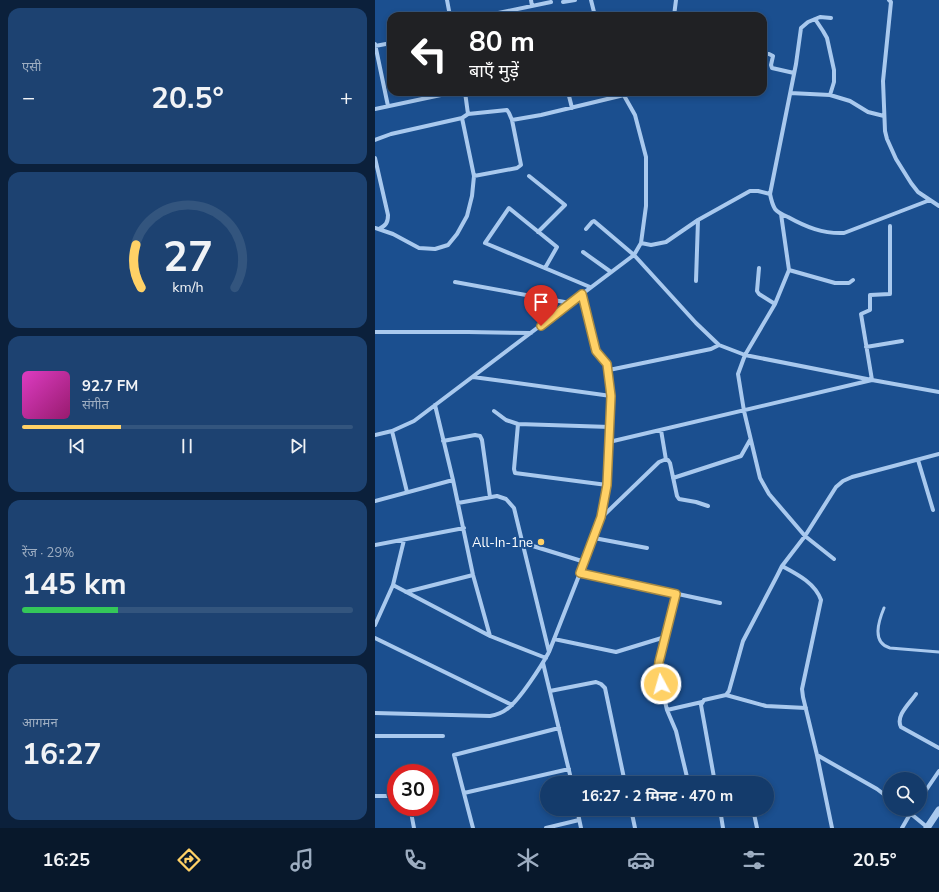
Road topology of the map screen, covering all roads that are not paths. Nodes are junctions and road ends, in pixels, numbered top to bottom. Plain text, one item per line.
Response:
1 (447, 0) edge
2 (531, 0) edge
3 (575, 0) edge
4 (591, 0) edge
5 (676, 0) edge
6 (889, 0) edge
7 (551, 2) dead end
8 (563, 2) dead end
9 (532, 6) junction
10 (449, 12) edge
11 (503, 12) edge
12 (594, 12) edge
13 (674, 12) edge
14 (831, 18) dead end
15 (815, 19) junction
16 (387, 43) edge
17 (375, 45) edge
18 (767, 54) edge
19 (794, 73) junction
20 (790, 93) junction
21 (830, 95) junction
22 (436, 96) edge
23 (466, 96) edge
24 (569, 96) edge
25 (613, 96) edge
26 (625, 96) edge
27 (388, 106) junction
28 (572, 108) junction
29 (375, 109) edge
30 (468, 114) junction
31 (884, 116) junction
32 (462, 118) junction
33 (512, 120) junction
34 (375, 140) edge
35 (375, 158) edge
36 (474, 176) junction
37 (529, 176) dead end
38 (770, 194) junction
39 (930, 200) junction
40 (939, 206) edge
41 (781, 214) junction
42 (698, 220) junction
43 (890, 226) dead end
44 (377, 228) edge
45 (586, 229) dead end
46 (538, 232) junction
47 (641, 244) junction
48 (583, 252) dead end
49 (634, 255) junction
50 (545, 268) junction
51 (759, 268) dead end
52 (789, 270) junction
53 (611, 272) junction
54 (696, 280) dead end
55 (853, 280) dead end
56 (455, 282) dead end
57 (590, 288) junction
58 (582, 294) junction
59 (571, 303) junction
60 (775, 304) junction
61 (375, 332) edge
62 (531, 333) junction
63 (903, 341) dead end
64 (719, 345) junction
65 (867, 347) junction
66 (745, 355) junction
67 (609, 370) junction
68 (473, 377) junction
69 (872, 380) junction
70 (939, 392) edge
71 (611, 396) junction
72 (435, 405) junction
73 (494, 411) dead end
74 (744, 411) junction
75 (518, 424) junction
76 (610, 427) junction
77 (661, 430) junction
78 (392, 431) junction
79 (375, 435) edge
80 (751, 439) junction
81 (443, 441) junction
82 (609, 442) junction
83 (939, 454) edge
84 (666, 460) junction
85 (918, 460) junction
86 (673, 478) junction
87 (453, 480) junction
88 (607, 485) junction
89 (407, 492) junction
90 (490, 497) junction
91 (375, 500) edge
92 (458, 503) junction
93 (707, 506) dead end
94 (933, 510) dead end
95 (601, 517) junction
96 (464, 528) junction
97 (805, 536) junction
98 (594, 538) junction
99 (404, 540) junction
100 (523, 543) junction
101 (375, 545) edge
102 (647, 548) dead end
103 (834, 560) dead end
104 (585, 562) junction
105 (783, 566) junction
106 (580, 573) junction
107 (473, 575) junction
108 (393, 585) junction
109 (405, 592) junction
110 (676, 594) junction
111 (719, 603) dead end
112 (885, 608) dead end
113 (375, 625) edge
114 (490, 636) junction
115 (665, 637) junction
116 (375, 638) edge
117 (554, 639) junction
118 (549, 652) junction
119 (939, 652) edge
120 (544, 660) junction
121 (550, 691) junction
122 (916, 694) dead end
123 (726, 695) junction
124 (702, 702) junction
125 (512, 705) junction
126 (806, 708) junction
127 (667, 710) junction
128 (375, 713) edge
129 (559, 728) junction
130 (375, 736) edge
131 (443, 736) dead end
132 (939, 748) edge
133 (817, 755) junction
134 (569, 769) junction
135 (939, 771) edge
136 (570, 776) edge
137 (624, 776) edge
138 (687, 776) edge
139 (714, 776) edge
140 (927, 788) edge
141 (464, 793) junction
142 (883, 793) edge
143 (375, 796) edge
144 (387, 796) edge
145 (939, 810) edge
146 (412, 816) edge
147 (578, 816) edge
148 (632, 816) edge
149 (721, 816) edge
150 (754, 816) edge
151 (908, 816) edge
152 (916, 816) edge
153 (579, 820) junction
154 (414, 828) edge
155 (473, 828) edge
156 (546, 828) edge
157 (581, 828) edge
158 (635, 828) edge
159 (723, 828) edge
160 (757, 828) edge
161 (832, 828) edge
162 (902, 828) edge
163 (927, 828) edge

1 - 10 street
2 - 9 street
3 - 8 street
4 - 12 street
5 - 13 street
6 - 31 street
7 - 9 street
9 - 11 street
14 - 15 street
15 - 19 street
15 - 21 street
16 - 17 street
17 - 27 street
18 - 19 street
19 - 20 street
20 - 21 street
20 - 38 street
21 - 31 street
22 - 27 street
23 - 30 street
24 - 28 street
25 - 28 street
26 - 47 street
27 - 29 street
28 - 33 street
30 - 32 street
30 - 33 street
31 - 39 street
32 - 34 street
32 - 36 street
33 - 36 street
35 - 44 street
36 - 44 street
37 - 46 street
38 - 41 street
38 - 42 street
39 - 40 street
39 - 41 street
41 - 52 street
42 - 47 street
42 - 54 street
43 - 65 street
45 - 49 street
46 - 50 street
46 - 50 street
47 - 49 street
48 - 53 street
49 - 53 street
49 - 64 street
50 - 57 street
51 - 60 street
52 - 55 street
52 - 60 street
53 - 57 street
56 - 59 street
57 - 58 street
58 - 59 street
58 - 67 street
59 - 62 street
60 - 66 street
61 - 62 street
62 - 68 street
63 - 65 street
64 - 66 street
64 - 67 street
65 - 69 street
66 - 69 street
66 - 74 street
67 - 71 street
68 - 71 street
68 - 72 street
69 - 70 street
69 - 74 street
71 - 76 street
72 - 78 street
72 - 81 street
73 - 75 street
74 - 77 street
74 - 80 street
75 - 76 street
75 - 88 street
76 - 82 street
77 - 82 street
77 - 84 street
78 - 79 street
78 - 89 street
80 - 86 street
80 - 97 street
81 - 87 street
81 - 90 street
82 - 88 street
83 - 85 street
84 - 86 street
84 - 95 street
85 - 94 street
85 - 97 street
86 - 93 street
87 - 89 street
87 - 92 street
88 - 95 street
89 - 91 street
90 - 92 street
90 - 100 street
92 - 96 street
95 - 98 street
96 - 99 street
96 - 107 street
97 - 103 street
97 - 105 street
98 - 102 street
98 - 104 street
99 - 101 street
99 - 108 street
100 - 104 street
100 - 118 street
104 - 106 street
105 - 123 street
105 - 126 street
106 - 110 street
106 - 117 street
107 - 109 street
107 - 114 street
108 - 109 street
108 - 113 street
109 - 114 street
110 - 111 street
110 - 115 street
112 - 119 lane
114 - 120 street
115 - 117 street
115 - 127 street
116 - 125 street
117 - 118 street
118 - 120 street
120 - 121 street
120 - 125 street
121 - 129 street
121 - 137 street
122 - 132 street
123 - 124 street
123 - 126 street
124 - 127 street
124 - 139 street
125 - 128 street
126 - 133 street
127 - 138 street
129 - 134 street
129 - 141 street
130 - 131 street
133 - 142 street
133 - 161 street
134 - 136 street
134 - 141 street
135 - 140 street
141 - 155 street
143 - 144 street
145 - 163 street
146 - 154 street
147 - 153 street
148 - 158 street
149 - 159 street
150 - 160 street
151 - 162 street
152 - 163 street
153 - 156 street
153 - 157 street

